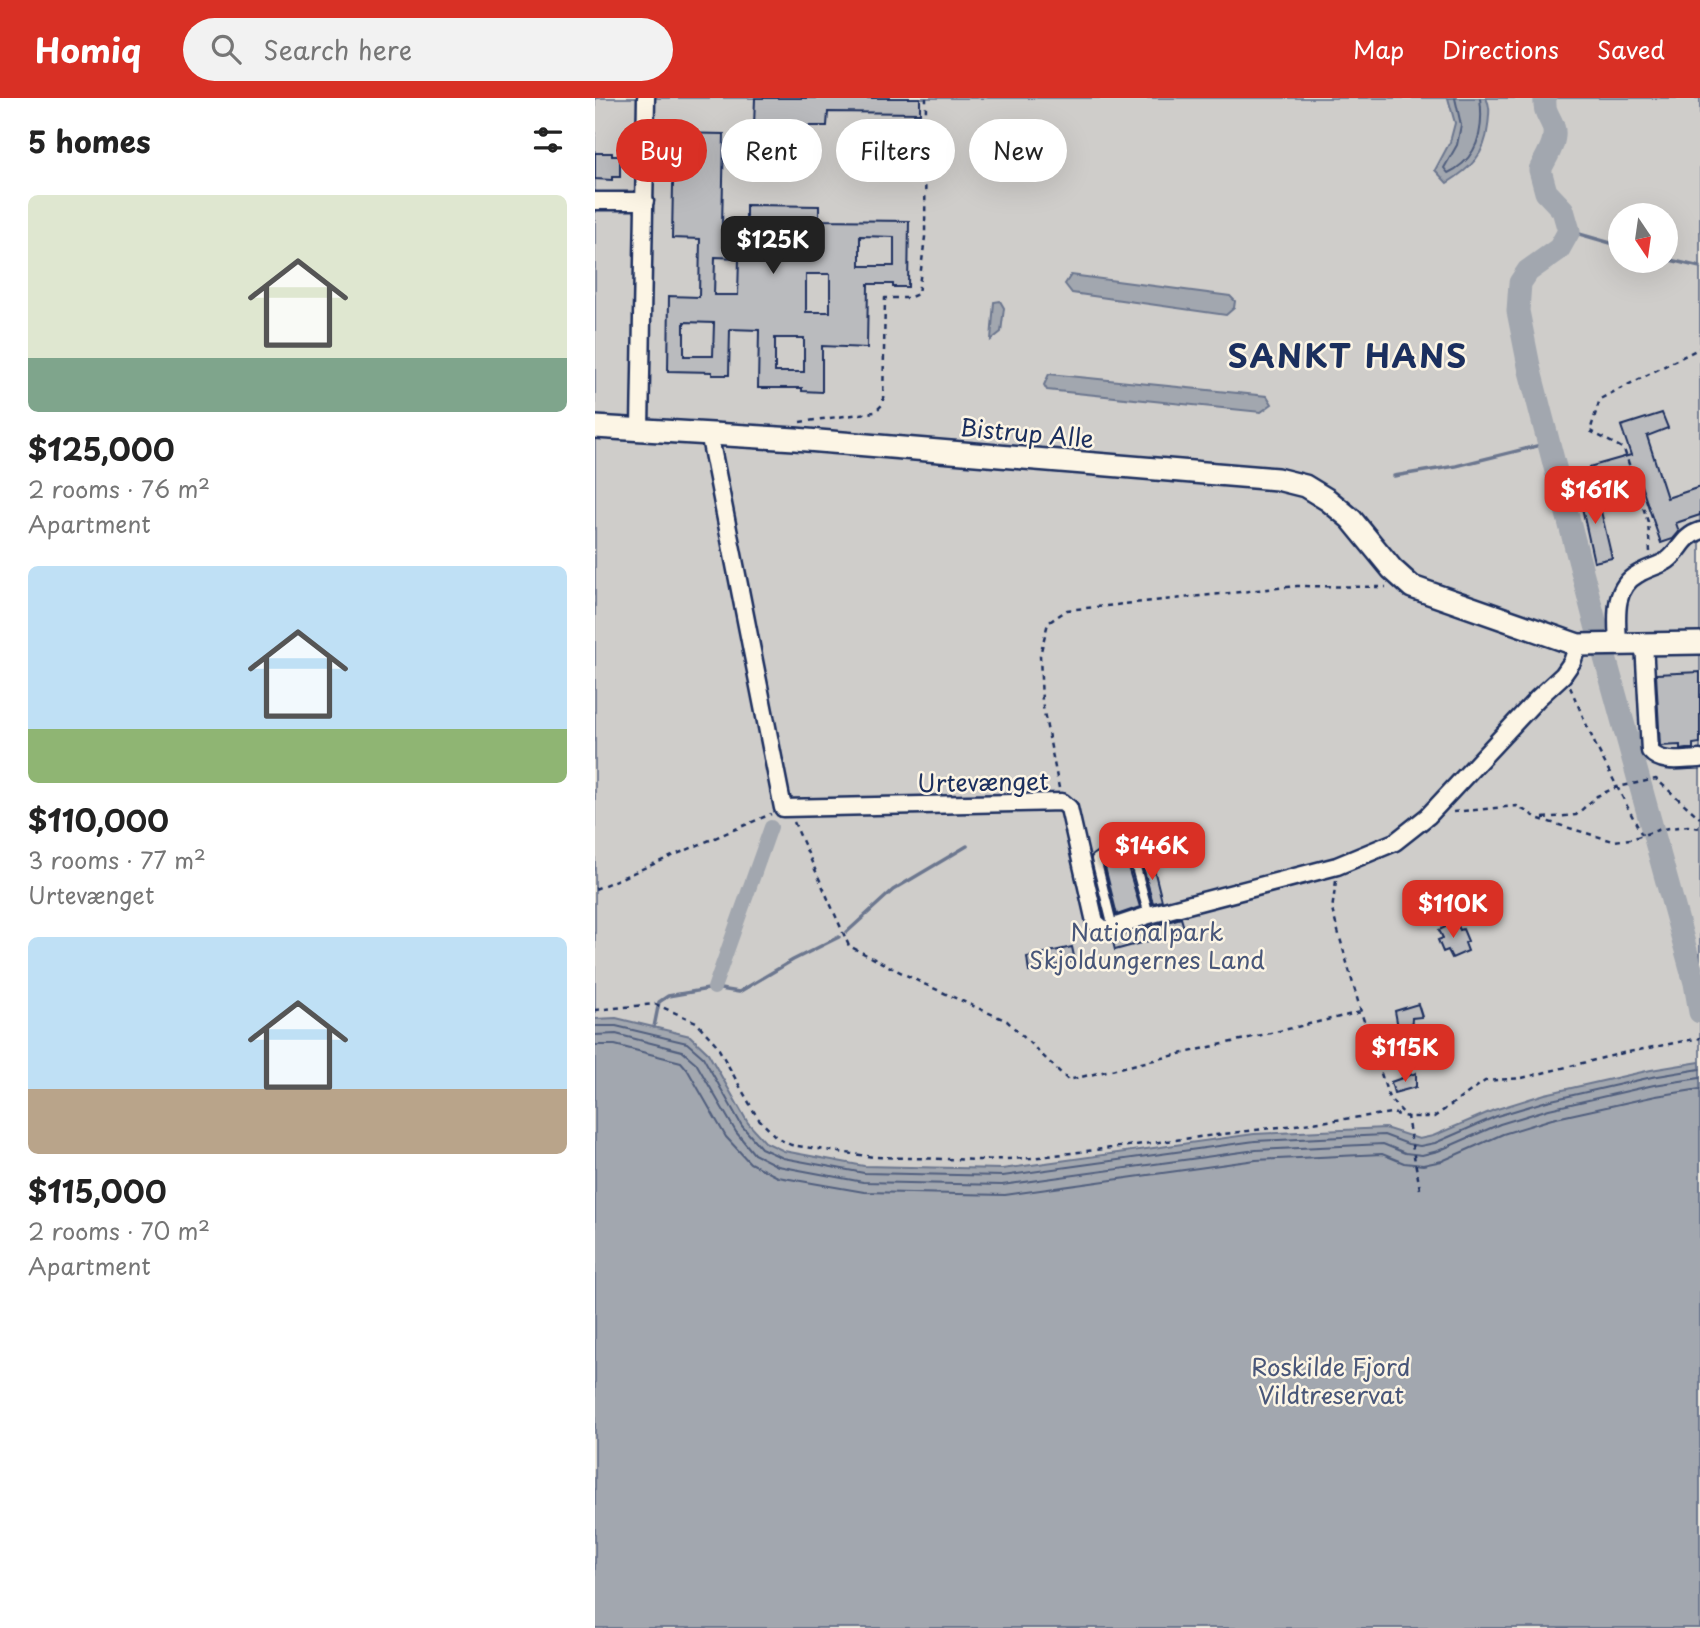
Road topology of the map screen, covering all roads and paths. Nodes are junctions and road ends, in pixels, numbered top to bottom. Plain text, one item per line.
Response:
1 (646, 98) edge
2 (926, 98) edge
3 (595, 201) edge
4 (645, 201) junction
5 (1700, 348) edge
6 (595, 427) edge
7 (640, 429) junction
8 (709, 433) junction
9 (795, 439) junction
10 (1700, 531) edge
11 (1641, 572) junction
12 (1387, 587) dead end
13 (1644, 643) junction
14 (1700, 643) edge
15 (1618, 644) junction
16 (1578, 645) junction
17 (1563, 675) junction
18 (1700, 759) edge
19 (1618, 787) junction
20 (1062, 802) junction
21 (783, 808) junction
22 (1452, 812) dead end
23 (1539, 818) junction
24 (1700, 818) edge
25 (1700, 828) edge
26 (1644, 834) junction
27 (1338, 866) junction
28 (595, 889) edge
29 (1149, 915) junction
30 (1113, 928) junction
31 (595, 1010) edge
32 (1361, 1012) junction
33 (1699, 1038) edge
34 (1407, 1117) junction
35 (1420, 1189) dead end

1 - 4 street
2 - 9 path
3 - 4 street
4 - 7 street
5 - 11 path
6 - 7 street, Bistrup Alle
7 - 8 street, Bistrup Alle
8 - 9 street, Bistrup Alle
8 - 21 street
9 - 16 street, Bistrup Alle
10 - 11 street
11 - 15 street
12 - 20 path
13 - 14 street
13 - 15 street
13 - 18 street
15 - 16 street
16 - 17 street
17 - 19 path
17 - 27 street
19 - 23 path
19 - 24 path
19 - 26 path
20 - 21 street, Urtevænget
20 - 30 street, Urtevænget
21 - 28 path
21 - 32 path
22 - 23 path
23 - 26 path
25 - 26 path
27 - 29 street
27 - 32 path
29 - 30 street
29 - 30 lane
31 - 34 path
32 - 34 path
33 - 34 path
34 - 35 path

